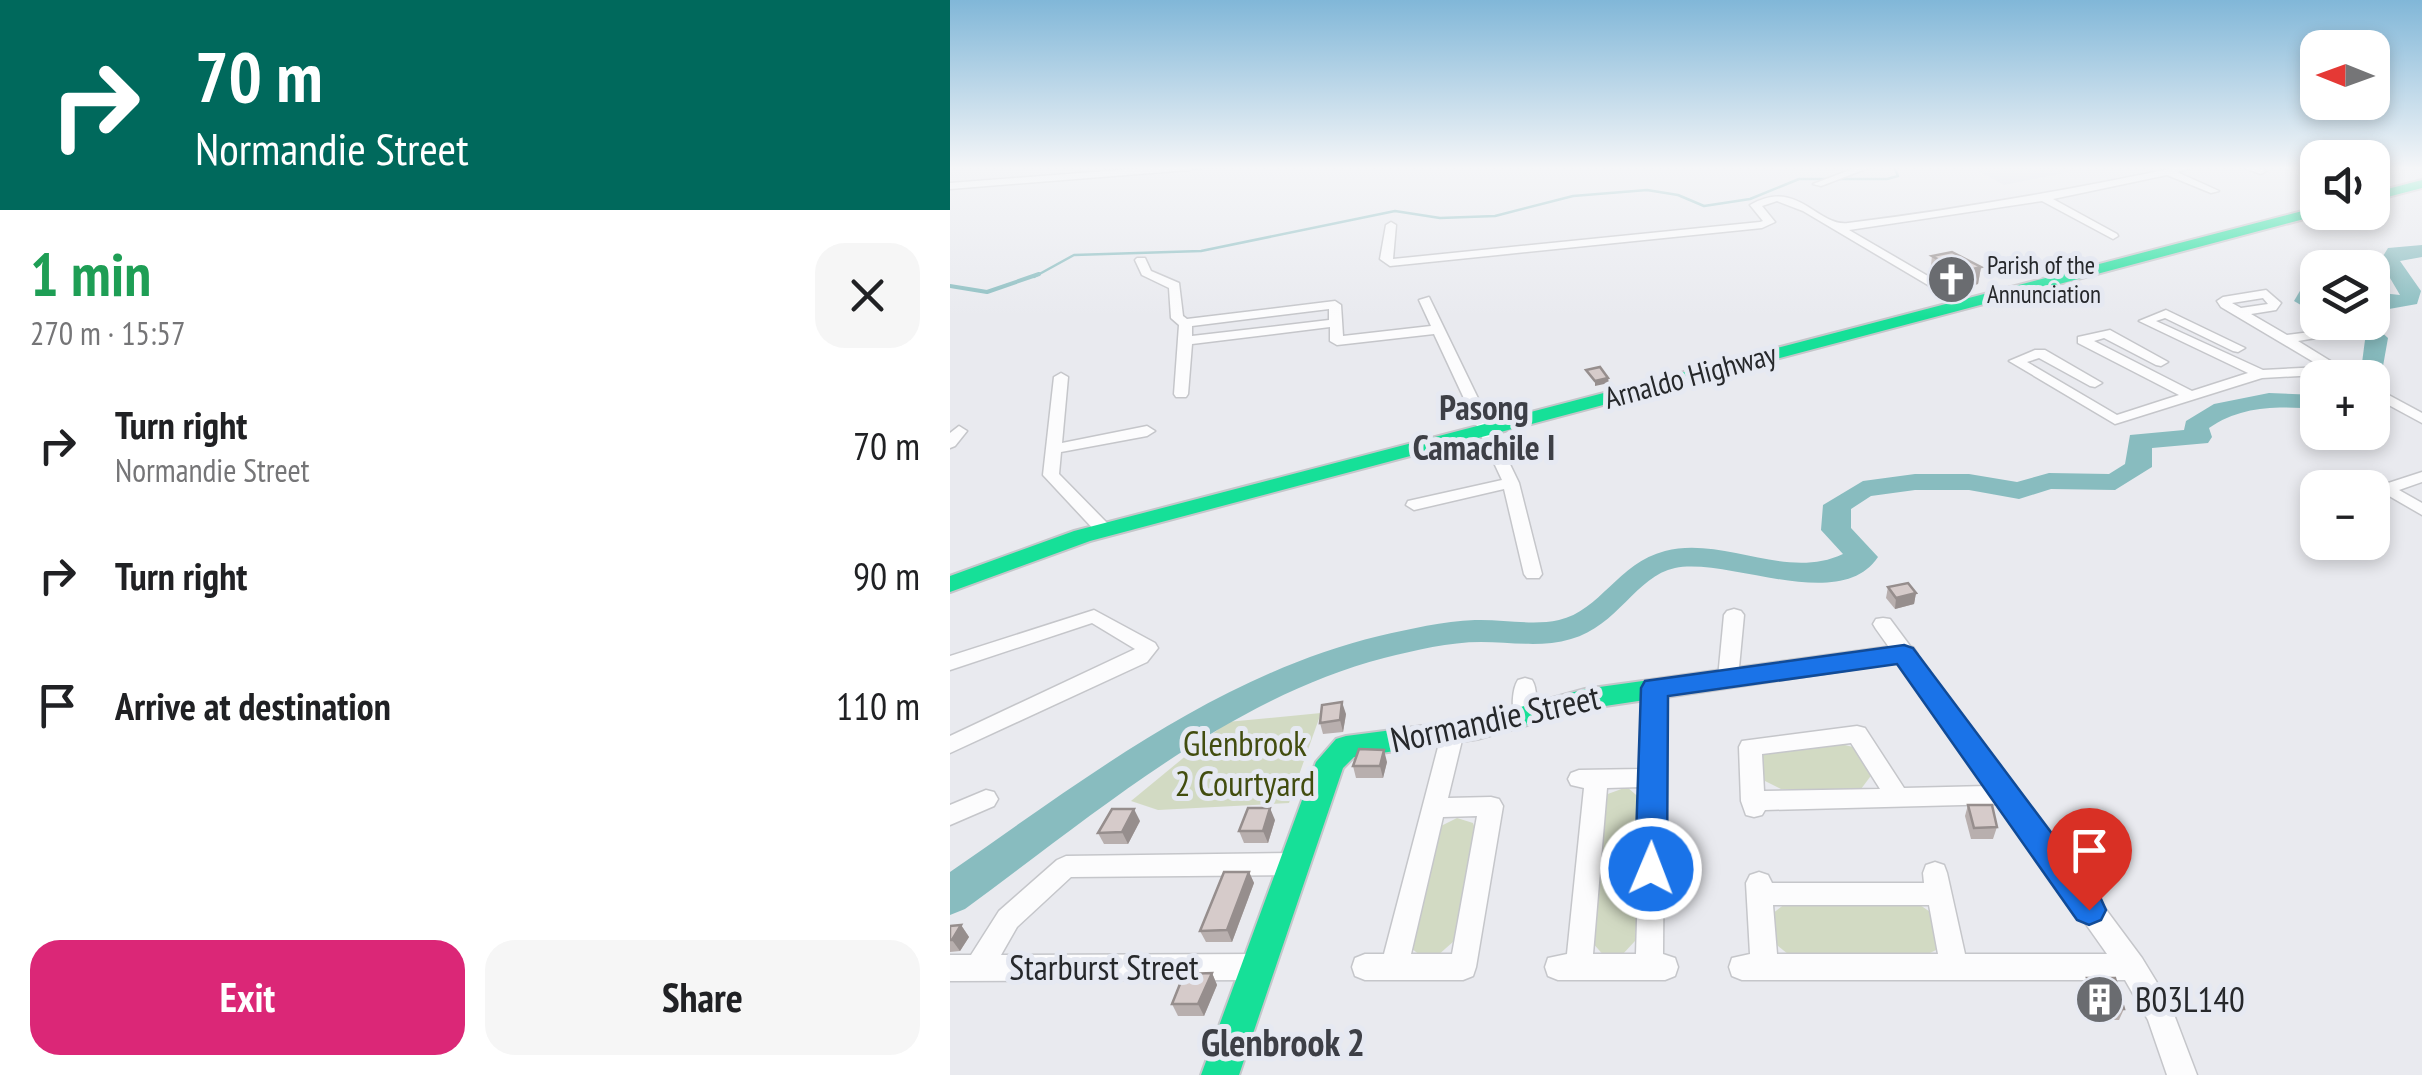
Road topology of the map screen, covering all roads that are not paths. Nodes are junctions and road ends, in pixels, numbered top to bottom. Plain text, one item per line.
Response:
1 (1766, 217) edge
2 (1820, 217) edge
3 (1910, 217) edge
4 (2076, 217) edge
5 (2294, 217) edge
6 (1391, 225) dead end
7 (1838, 228) junction
8 (2113, 236) dead end
9 (1141, 260) dead end
10 (1333, 285) dead end
11 (1425, 300) dead end
12 (1966, 303) junction
13 (1336, 305) junction
14 (2240, 312) dead end
15 (1186, 323) junction
16 (1333, 323) junction
17 (1440, 329) junction
18 (2300, 337) edge
19 (2286, 339) junction
20 (1186, 341) junction
21 (2216, 354) junction
22 (2321, 360) edge
23 (2139, 369) dead end
24 (2261, 374) junction
25 (2300, 374) edge
26 (1061, 378) dead end
27 (2068, 392) dead end
28 (1181, 394) dead end
29 (2191, 396) junction
30 (2390, 401) edge
31 (2422, 419) edge
32 (1483, 430) junction
33 (1148, 431) dead end
34 (1054, 449) junction
35 (2422, 477) edge
36 (1511, 483) junction
37 (1414, 505) dead end
38 (2422, 510) edge
39 (1093, 533) junction
40 (1532, 574) dead end
41 (950, 584) edge
42 (1734, 615) dead end
43 (1883, 624) dead end
44 (1904, 654) junction
45 (950, 663) edge
46 (1728, 678) junction
47 (1525, 684) dead end
48 (1655, 688) junction
49 (1524, 714) junction
50 (1453, 732) junction
51 (950, 745) edge
52 (1653, 778) junction
53 (2004, 795) junction
54 (1897, 797) junction
55 (986, 799) dead end
56 (1434, 808) junction
57 (950, 815) edge
58 (1294, 864) junction
59 (979, 967) junction
60 (1258, 967) junction
61 (1365, 967) dead end
62 (1394, 967) junction
63 (1954, 967) junction
64 (2132, 967) junction
65 (950, 968) edge
66 (1220, 1075) edge
67 (2182, 1075) edge

1 - 6 street
2 - 7 street
3 - 7 street
4 - 8 street
5 - 12 main road, Arnaldo Highway
7 - 12 street
9 - 15 street
10 - 13 street
11 - 17 street
12 - 32 main road, Arnaldo Highway
13 - 15 street
13 - 16 street
14 - 19 street
15 - 20 street
16 - 17 street
16 - 20 street
17 - 32 street
18 - 19 street
19 - 22 street
20 - 28 street
21 - 21 street
21 - 24 street
23 - 29 street
24 - 25 street
24 - 29 street
26 - 34 street
27 - 29 street
30 - 31 street
32 - 36 street
32 - 39 main road, Arnaldo Highway
33 - 34 street
34 - 39 street
35 - 38 street
36 - 37 street
36 - 40 street
39 - 41 main road, Arnaldo Highway
42 - 46 street
43 - 44 street
44 - 46 main road, Normandie Street
44 - 53 street
45 - 51 street
46 - 48 main road, Normandie Street
47 - 49 street
48 - 49 main road, Normandie Street
48 - 52 street
49 - 50 main road, Normandie Street
50 - 56 street
50 - 58 main road, Normandie Street
52 - 52 street
53 - 54 street
53 - 64 street
54 - 54 street
55 - 57 street
56 - 62 street
56 - 62 street
58 - 59 street
58 - 60 main road
59 - 60 street, Starburst Street
59 - 65 street, Starburst Street
60 - 66 main road
61 - 62 street
63 - 63 street
63 - 64 street
64 - 67 street

